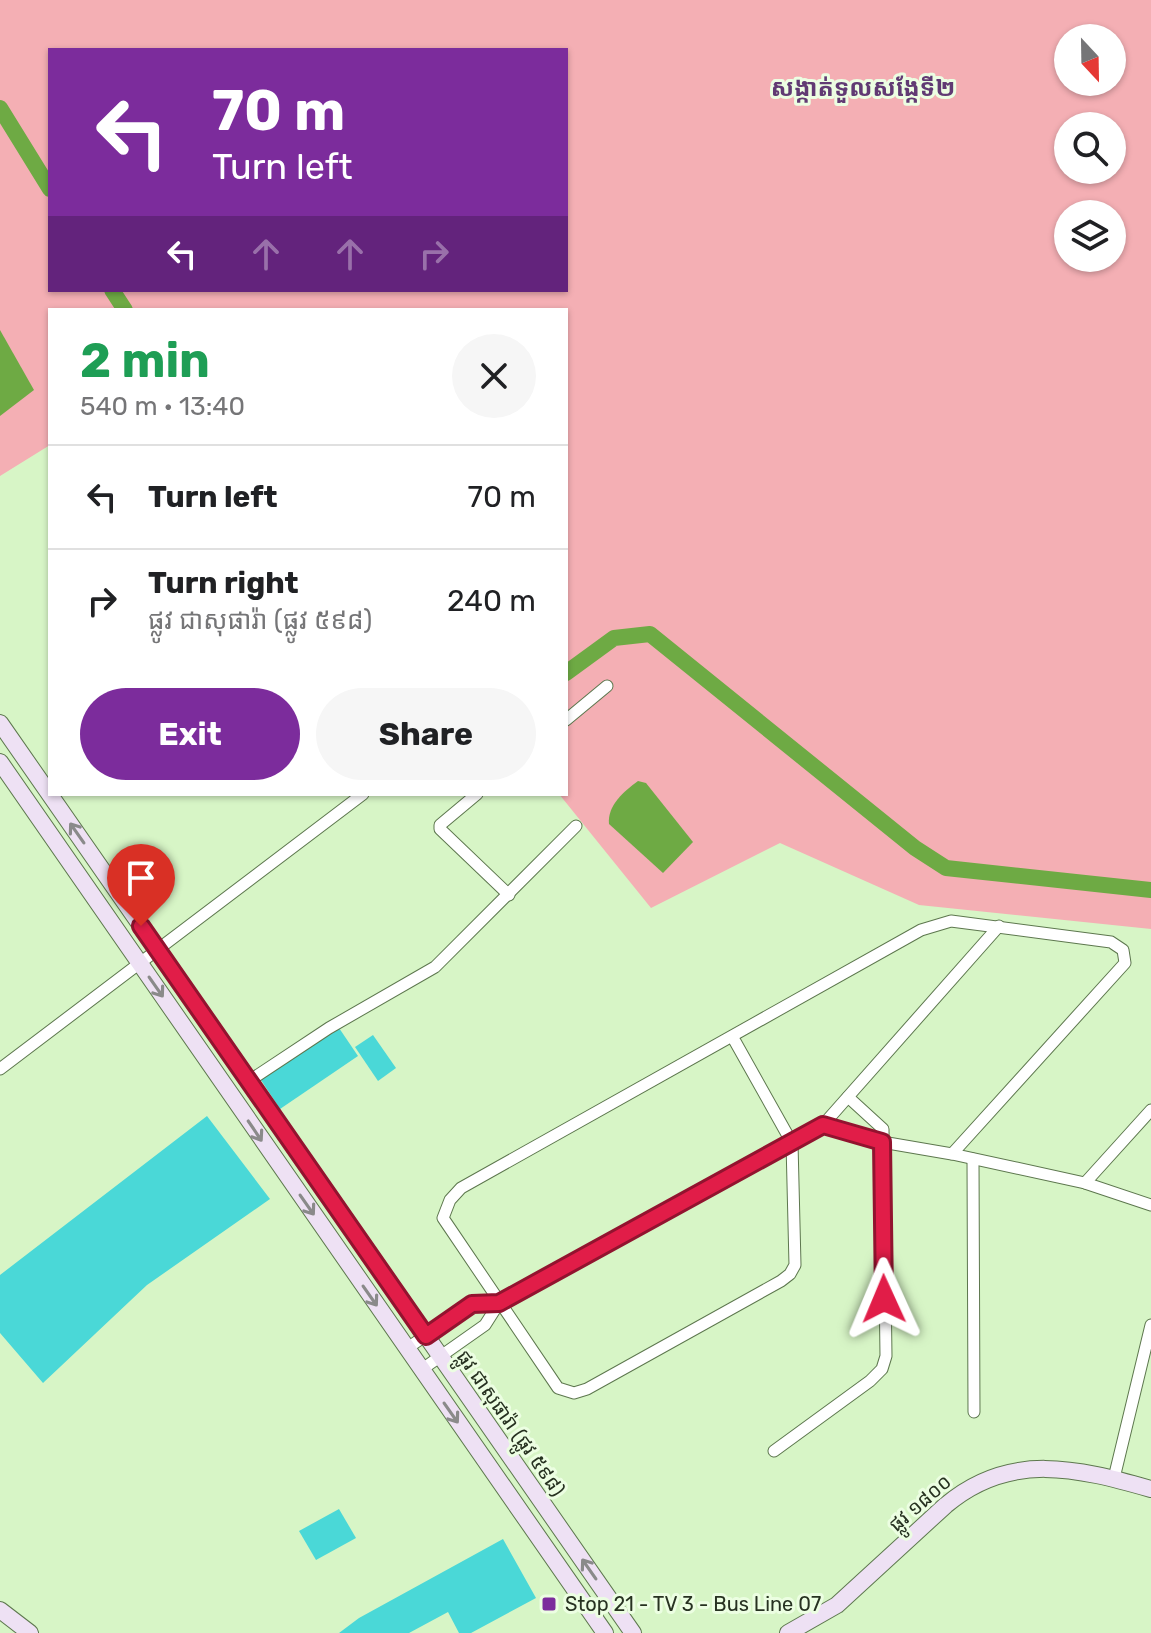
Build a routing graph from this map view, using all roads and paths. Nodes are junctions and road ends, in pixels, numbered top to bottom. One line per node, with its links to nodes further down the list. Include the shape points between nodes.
1 (607, 686): 2 (street)
2 (568, 718)
3 (0, 723): 5 (main road, ផ្លូវ ជាសុផារ៉ា (ផ្លូវ ៥៩៨), one-way to 3)
4 (0, 762): 13 (main road)
5 (48, 792)
6 (51, 796): 12 (main road, ផ្លូវ ជាសុផារ៉ា (ផ្លូវ ៥៩៨), one-way to 6)
7 (360, 796): 12 (street)
8 (475, 796): 10 (street, via 440,829)
9 (576, 826): 10 (street)
10 (509, 895): 16 (street, via 435,967)
11 (999, 926): 14 (street, via 951,921 921,930); 17 (street); 22 (street, via 1111,942 1123,950 1125,963)
12 (158, 950): 13 (street); 16 (main road, ផ្លូវ ជាសុផារ៉ា (ផ្លូវ ៥៩៨))
13 (140, 964): 15 (street); 25 (main road, one-way to 25)
14 (732, 1036): 21 (street); 28 (street, via 461,1188 450,1200 443,1218)
15 (0, 1069)
16 (249, 1081): 23 (main road, ផ្លូវ ជាសុផារ៉ា (ផ្លូវ ៥៩៨))
17 (848, 1097): 19 (street); 20 (street, via 883,1129)
18 (1151, 1110): 26 (street)
19 (823, 1125): 20 (street); 21 (street)
20 (882, 1142): 22 (street); 35 (street, via 882,1369)
21 (792, 1143): 28 (street); 28 (street, via 795,1265 790,1274 587,1389 574,1393 558,1388)
22 (952, 1154): 24 (street)
23 (300, 1155): 25 (main road); 30 (main road, ផ្លូវ ជាសុផារ៉ា (ផ្លូវ ៥៩៨))
24 (973, 1159): 26 (street); 34 (street)
25 (281, 1168): 31 (main road, one-way to 31)
26 (1085, 1183): 27 (street)
27 (1151, 1205)
28 (499, 1303): 30 (street, via 472,1304); 32 (street, via 485,1325)
29 (1151, 1325): 36 (street)
30 (426, 1336): 31 (street); 32 (main road, ផ្លូវ ជាសុផារ៉ា (ផ្លូវ ៥៩៨))
31 (406, 1349): 33 (main road)
32 (440, 1357): 33 (street); 42 (main road, ផ្លូវ ជាសុផារ៉ា (ផ្លូវ ៥៩៨), one-way to 32)
33 (421, 1370): 41 (main road, one-way to 41)
34 (974, 1412)
35 (774, 1451)
36 (1114, 1478): 37 (main road, ផ្លូវ ១៨០០); 39 (main road, ផ្លូវ ១៨០០, via 1042,1468 985,1478 946,1505 837,1605)
37 (1151, 1489)
38 (0, 1610): 40 (main road)
39 (798, 1631)
40 (30, 1633)
41 (605, 1633)
42 (633, 1633)

